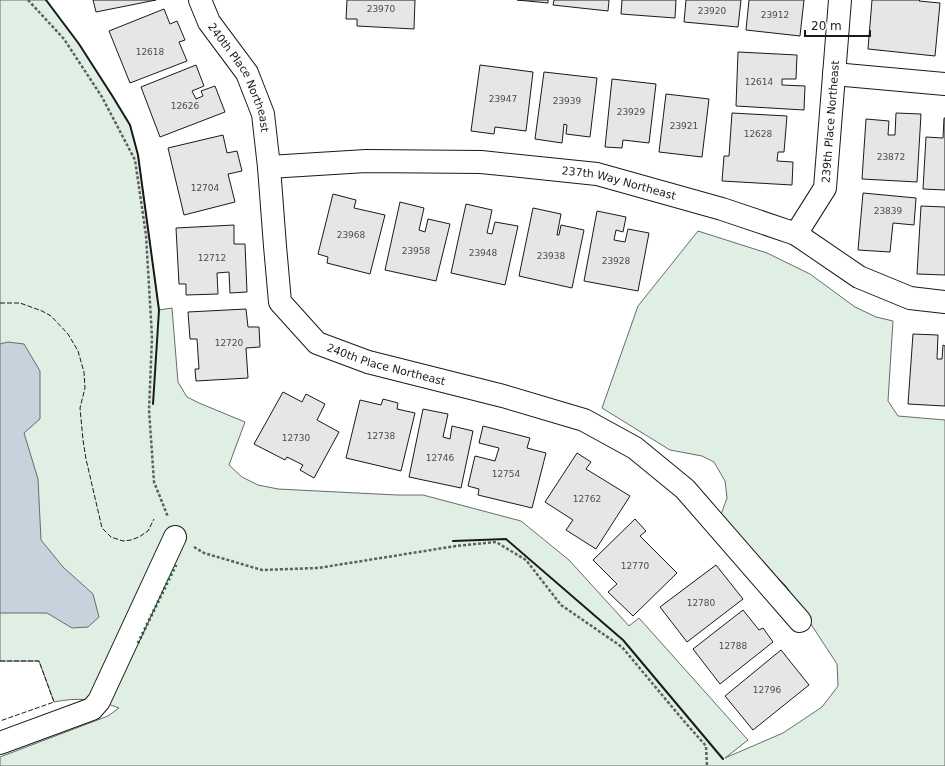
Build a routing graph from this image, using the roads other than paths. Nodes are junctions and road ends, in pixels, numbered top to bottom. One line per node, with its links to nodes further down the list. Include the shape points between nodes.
1 (200, 0): 5 (street, 240th Place Northeast, via 209,22 247,73 263,114)
2 (840, 0): 3 (street, 239th Place Northeast)
3 (834, 74): 4 (street); 6 (street, 239th Place Northeast, via 825,188)
4 (945, 84)
5 (269, 166): 6 (street, 237th Way Northeast, via 366,161 481,162 597,174 722,209); 9 (street, 240th Place Northeast, via 280,302 317,343 368,362 503,396 584,420 635,448 685,489)
6 (796, 234): 7 (street, 237th Way Northeast, via 859,277 910,298)
7 (945, 302)
8 (175, 537): 10 (street, via 99,701 92,710)
9 (800, 621)
10 (0, 743)

